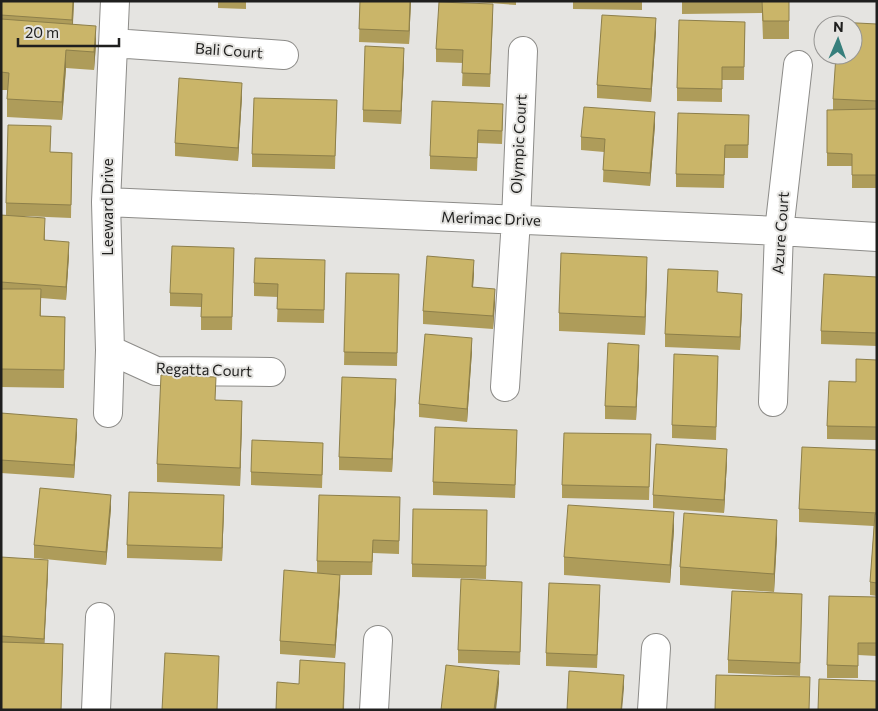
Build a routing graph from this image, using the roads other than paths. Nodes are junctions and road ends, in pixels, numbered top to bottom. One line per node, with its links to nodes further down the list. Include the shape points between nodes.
1 (115, 1): 2 (street, Leeward Drive)
2 (113, 43): 4 (street, Bali Court); 6 (street, Leeward Drive)
3 (523, 51): 7 (street, Olympic Court)
4 (284, 55)
5 (798, 65): 8 (street, Azure Court)
6 (106, 202): 7 (street, Merimac Drive); 10 (street, Leeward Drive)
7 (516, 220): 8 (street, Merimac Drive); 12 (street, Olympic Court)
8 (779, 231): 9 (street, Merimac Drive); 13 (street, Azure Court)
9 (877, 237)
10 (110, 350): 11 (street, Regatta Court, via 156,371); 14 (street, Leeward Drive)
11 (272, 372)
12 (505, 387)
13 (773, 402)
14 (108, 414)
15 (100, 617): 18 (street)
16 (378, 640): 19 (street)
17 (656, 648): 20 (street)
18 (96, 710)
19 (374, 710)
20 (652, 710)

